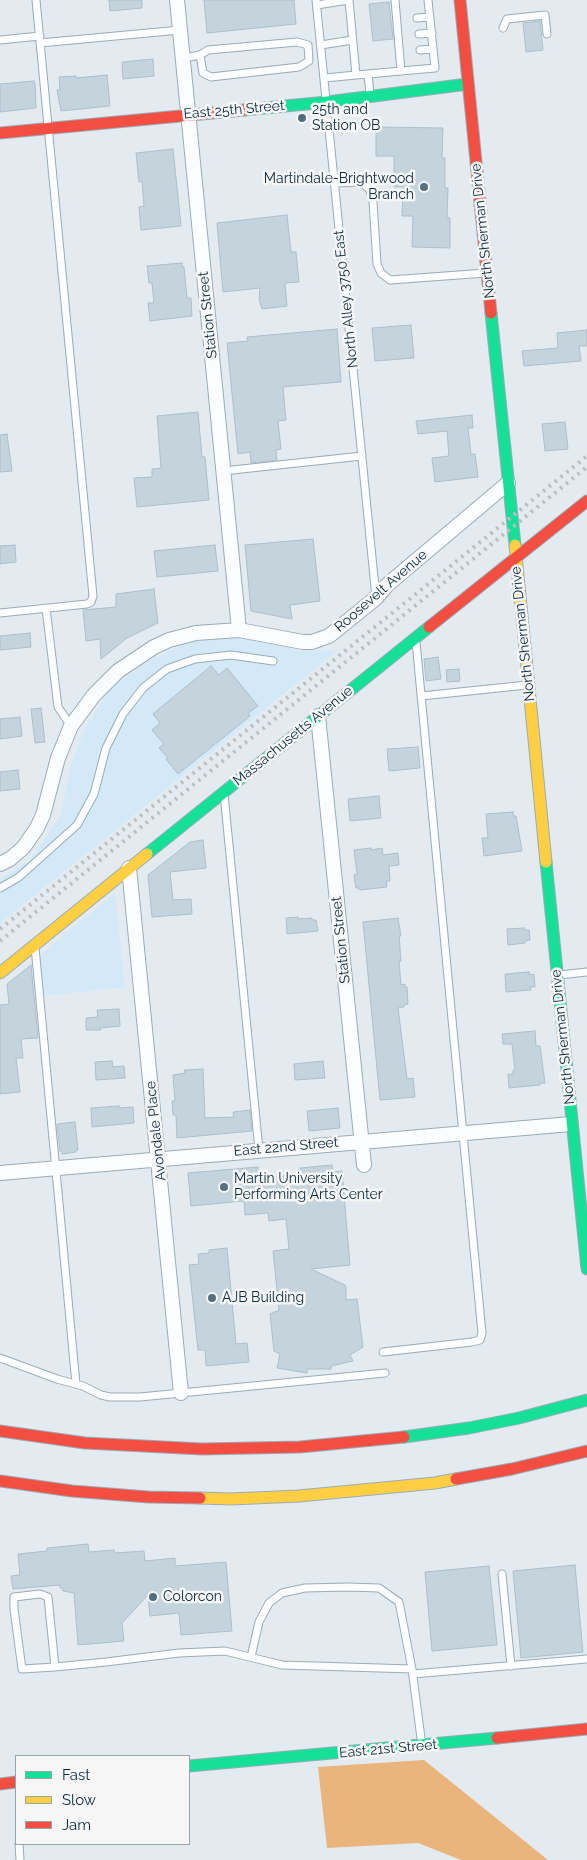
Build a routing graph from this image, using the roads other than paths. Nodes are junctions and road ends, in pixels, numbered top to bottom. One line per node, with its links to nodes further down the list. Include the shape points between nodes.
1 (36, 0): 16 (lane)
2 (177, 0): 11 (street, Station Street)
3 (348, 0): 7 (lane); 17 (lane)
4 (395, 0): 23 (lane, via 400,19)
5 (428, 0): 8 (lane)
6 (460, 0): 27 (main road, North Sherman Drive)
7 (316, 2): 18 (lane, North Alley 3750 East)
8 (430, 17): 9 (lane); 12 (lane)
9 (417, 18)
10 (503, 28): 14 (lane, via 507,19 545,15)
11 (180, 30): 16 (lane); 22 (street, Station Street)
12 (432, 33): 13 (lane); 19 (lane)
13 (419, 34)
14 (547, 34)
15 (0, 40): 16 (lane)
16 (40, 40): 31 (lane)
17 (352, 40): 18 (lane); 25 (lane)
18 (321, 45): 26 (lane, North Alley 3750 East)
19 (433, 49): 20 (lane); 23 (lane, via 435,68)
20 (420, 50)
21 (200, 55): 21 (lane, via 208,50 297,42 308,45 309,60 299,67 211,77 203,73); 22 (lane)
22 (183, 58): 30 (street, Station Street)
23 (401, 71): 24 (lane)
24 (368, 74): 25 (lane); 28 (lane)
25 (356, 75): 26 (lane)
26 (325, 78): 29 (lane, North Alley 3750 East)
27 (468, 84): 28 (main road, East 25th Street); 34 (main road, North Sherman Drive)
28 (371, 96): 29 (main road, East 25th Street)
29 (327, 102): 30 (main road, East 25th Street); 33 (lane, North Alley 3750 East)
30 (189, 114): 31 (main road, East 25th Street); 36 (street, Station Street)
31 (49, 128): 32 (main road, East 25th Street); 41 (lane, via 93,596 87,604)
32 (0, 133)
33 (335, 183): 34 (lane, via 361,182 370,190 377,264 381,273 390,280); 35 (lane, North Alley 3750 East)
34 (487, 273): 37 (main road, North Sherman Drive)
35 (362, 456): 36 (lane); 40 (lane, North Alley 3750 East)
36 (224, 471): 43 (street, Station Street)
37 (508, 483): 39 (main road, North Sherman Drive); 40 (street, Roosevelt Avenue, via 387,585)
38 (587, 501): 39 (main road, Massachusetts Avenue)
39 (516, 558): 44 (main road, Massachusetts Avenue); 46 (main road, North Sherman Drive)
40 (376, 598): 43 (street, Roosevelt Avenue, via 329,636 312,642)
41 (46, 608): 42 (lane); 49 (lane, via 58,707)
42 (0, 613)
43 (239, 630): 49 (street, Roosevelt Avenue, via 196,633 154,647 118,671 83,708)
44 (415, 638): 47 (lane); 48 (main road, Massachusetts Avenue)
45 (273, 662): 53 (lane, via 231,655 195,659 167,669 143,688 123,714 106,748 94,794 77,825 19,877)
46 (528, 685): 47 (lane); 57 (main road, North Sherman Drive)
47 (421, 696): 59 (lane)
48 (318, 716): 50 (main road, Massachusetts Avenue); 60 (street, Station Street)
49 (71, 726): 51 (street, Roosevelt Avenue, via 58,758 41,822 23,848)
50 (224, 791): 52 (main road, Massachusetts Avenue); 61 (lane)
51 (0, 864)
52 (129, 868): 54 (main road, Massachusetts Avenue); 62 (street, Avondale Place)
53 (0, 888)
54 (35, 944): 56 (main road, Massachusetts Avenue); 64 (lane)
55 (587, 972): 57 (lane)
56 (0, 973)
57 (556, 975): 58 (main road, North Sherman Drive)
58 (571, 1124): 59 (street, East 22nd Street); 66 (main road, North Sherman Drive)
59 (464, 1132): 60 (street, East 22nd Street); 68 (lane, via 482,1333 480,1340)
60 (362, 1141): 61 (street, East 22nd Street); 63 (street, Station Street)
61 (259, 1150): 62 (street, East 22nd Street)
62 (159, 1159): 64 (street, East 22nd Street); 72 (street, Avondale Place)
63 (364, 1165)
64 (56, 1168): 65 (street, East 22nd Street); 71 (lane)
65 (0, 1173)
66 (585, 1234): 67 (main road, North Sherman Drive)
67 (587, 1269)
68 (383, 1352)
69 (0, 1358): 71 (lane)
70 (385, 1373): 72 (lane)
71 (76, 1384): 72 (lane, via 110,1397)
72 (181, 1393)
73 (587, 1400): 74 (main road, via 486,1425 334,1445 202,1449 108,1445)
74 (0, 1431)
75 (587, 1451): 76 (main road, via 435,1483 269,1498 148,1496 72,1491)
76 (0, 1481)
77 (502, 1574): 80 (lane)
78 (251, 1658): 81 (lane, via 216,1651); 82 (lane, via 282,1665); 82 (lane, via 259,1622 269,1603 282,1592 305,1588 379,1588 399,1602)
79 (587, 1659): 80 (lane)
80 (510, 1666): 82 (lane)
81 (55, 1667): 81 (lane, via 48,1597 40,1594 14,1597 22,1669)
82 (413, 1671): 84 (lane)
83 (587, 1729): 84 (main road, East 21st Street)
84 (422, 1746): 85 (main road, East 21st Street)
85 (190, 1766)
86 (15, 1782): 87 (main road)
87 (0, 1784)
88 (19, 1845): 89 (lane)
89 (20, 1860)

